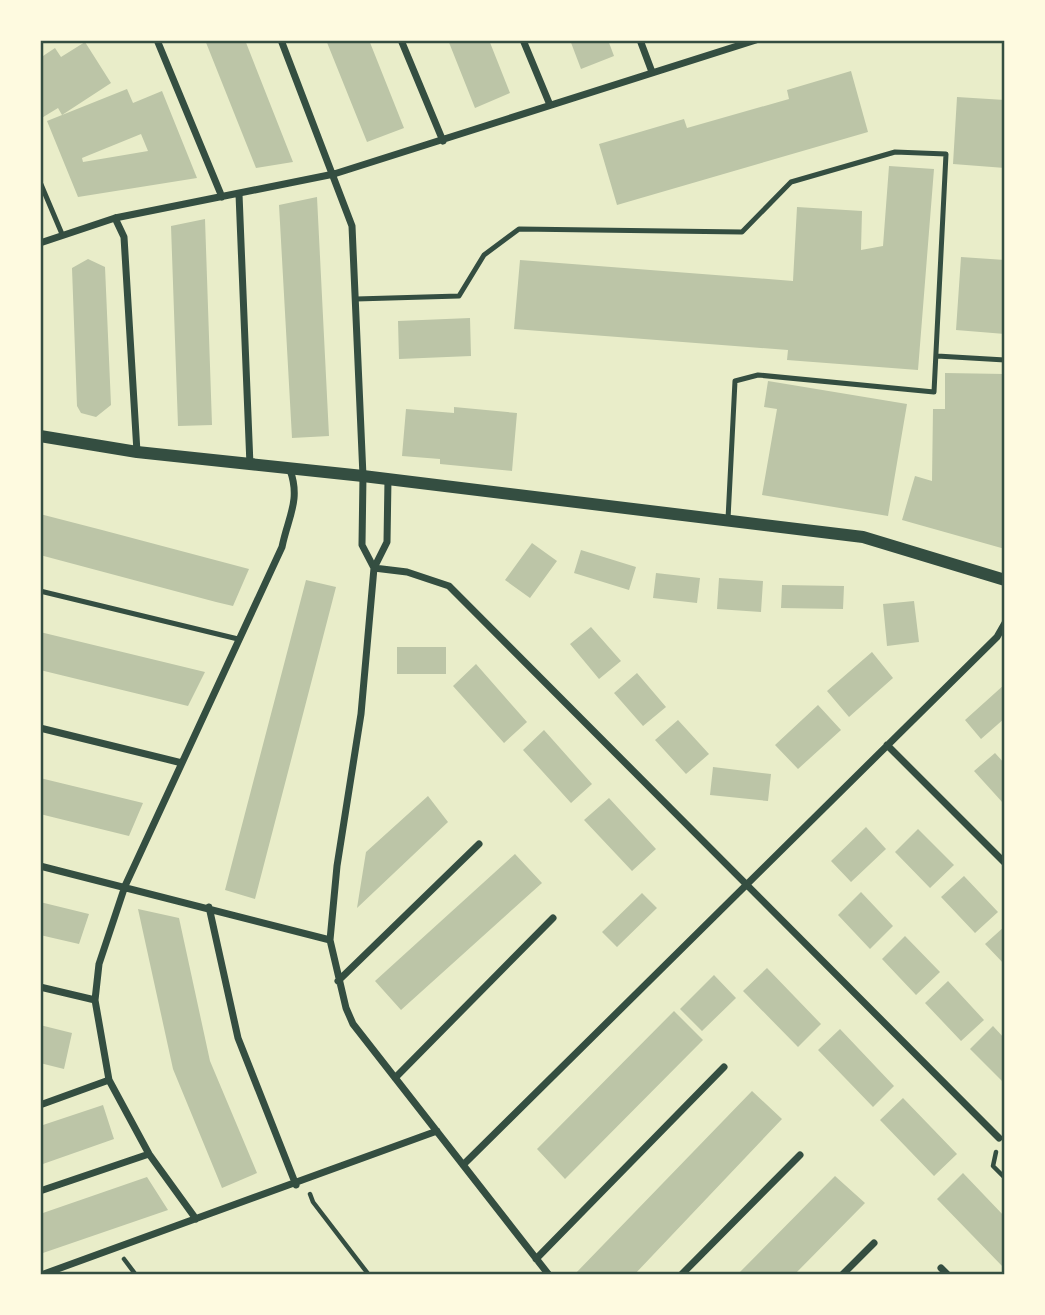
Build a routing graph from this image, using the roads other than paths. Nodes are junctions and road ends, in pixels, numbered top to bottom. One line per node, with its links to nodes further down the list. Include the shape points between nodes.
1 (157, 40): 13 (street)
2 (281, 40): 10 (street)
3 (401, 40): 9 (street)
4 (523, 40): 8 (street)
5 (640, 40): 7 (street)
6 (756, 40): 7 (street)
7 (652, 72): 8 (street)
8 (550, 105): 9 (street)
9 (443, 141): 10 (street)
10 (334, 174): 12 (street); 17 (street, via 352,226)
11 (40, 182): 15 (lane)
12 (239, 194): 13 (street); 22 (street)
13 (222, 197): 14 (street)
14 (115, 218): 15 (street); 21 (street, via 124,237)
15 (62, 234): 16 (street)
16 (40, 243)
17 (356, 299): 18 (lane, via 459,296 484,255 519,229 742,232 791,182 895,152 946,154); 24 (street)
18 (937, 356): 19 (lane); 26 (lane, via 934,392 758,375 735,381)
19 (1005, 360)
20 (40, 436): 21 (street)
21 (137, 452): 22 (street)
22 (250, 465): 23 (street)
23 (290, 470): 24 (street); 31 (street, via 296,501 282,547)
24 (363, 475): 25 (street); 27 (street, via 362,545)
25 (388, 479): 26 (street); 27 (street, via 387,542)
26 (728, 519): 28 (street, via 863,537)
27 (374, 569): 38 (street, via 407,572 449,586); 42 (street, via 361,714)
28 (1005, 580)
29 (40, 591): 31 (lane)
30 (1005, 623): 33 (street, via 997,637)
31 (238, 639): 34 (street)
32 (40, 728): 34 (street)
33 (887, 745): 36 (street); 38 (street)
34 (182, 763): 39 (street)
35 (479, 844): 43 (street)
36 (1005, 863)
37 (40, 866): 39 (street)
38 (746, 884): 51 (street); 54 (street)
39 (125, 886): 40 (street); 45 (street, via 99,964)
40 (209, 907): 42 (street); 55 (street, via 238,1038)
41 (552, 918): 47 (street)
42 (330, 940): 43 (street)
43 (338, 981): 47 (street, via 353,1024)
44 (40, 987): 45 (street)
45 (95, 1000): 48 (street)
46 (724, 1067): 59 (street)
47 (395, 1078): 50 (street)
48 (109, 1080): 49 (street); 52 (street)
49 (40, 1105)
50 (437, 1131): 54 (street); 55 (street)
51 (999, 1138)
52 (149, 1154): 56 (street); 57 (street)
53 (800, 1154): 63 (street)
54 (463, 1165): 59 (street)
55 (296, 1185): 57 (street)
56 (40, 1191)
57 (196, 1219): 61 (street)
58 (874, 1243): 64 (street)
59 (536, 1259): 62 (street)
60 (941, 1268): 65 (street)
61 (41, 1275)
62 (549, 1275)
63 (681, 1275)
64 (842, 1275)
65 (948, 1275)

